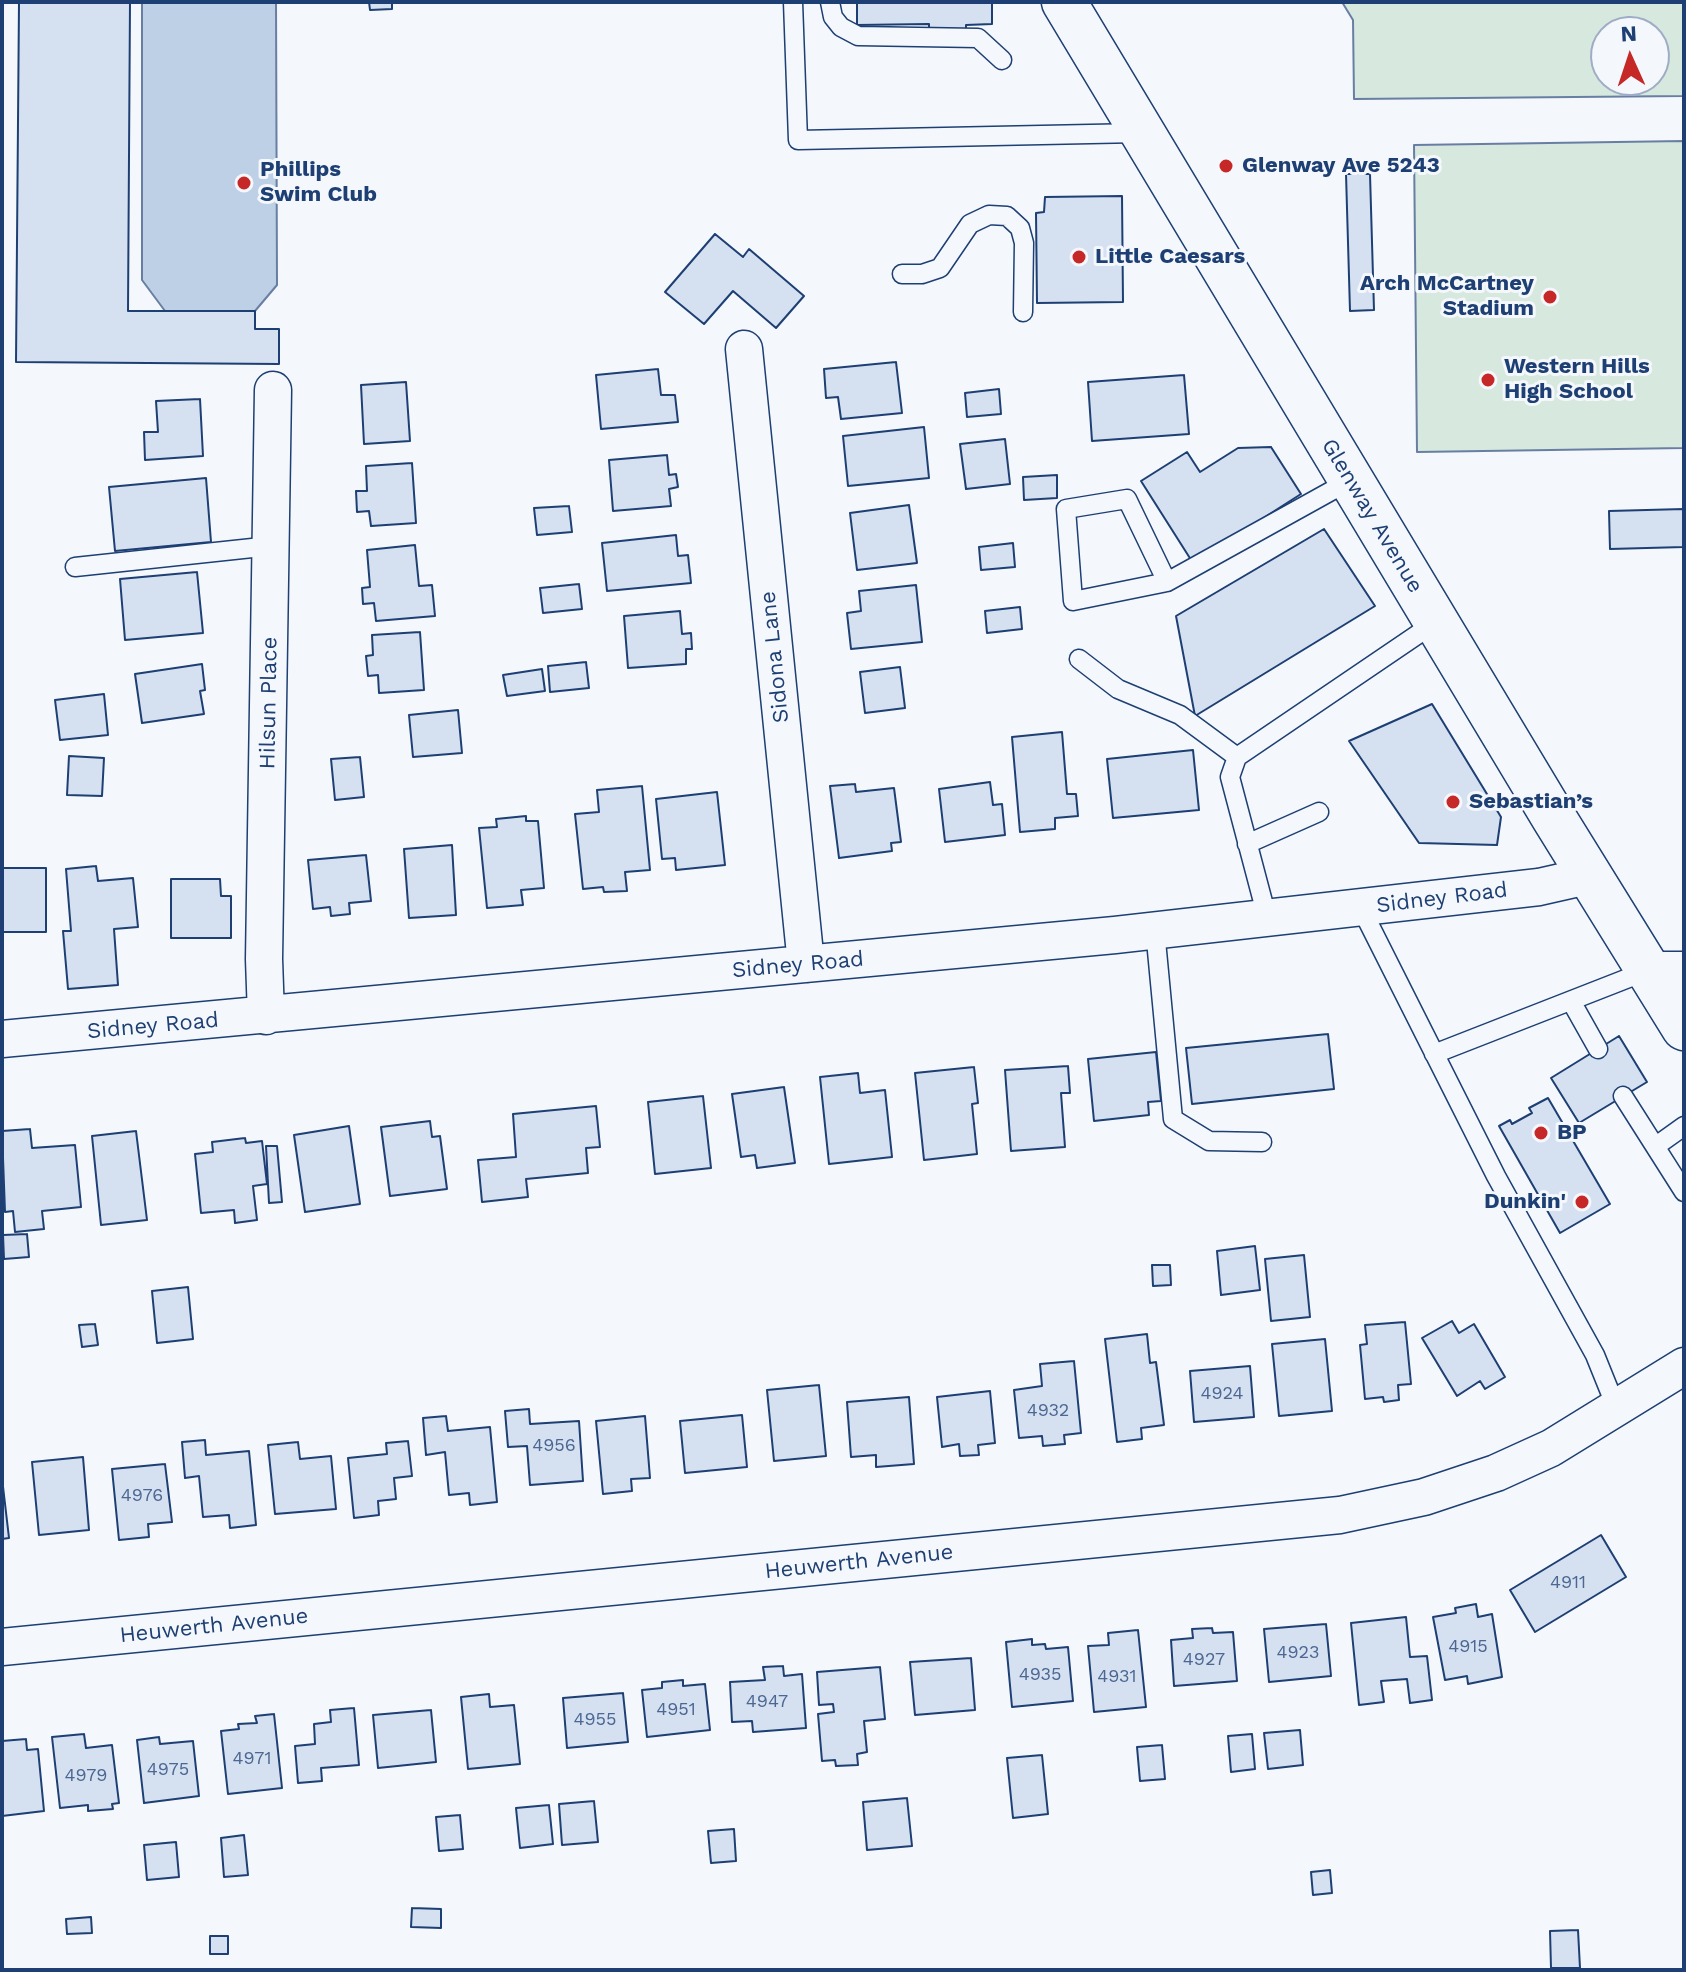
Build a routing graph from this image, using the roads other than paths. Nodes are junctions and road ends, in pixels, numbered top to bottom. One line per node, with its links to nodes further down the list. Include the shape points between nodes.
1 (793, 2): 5 (lane, via 798,140)
2 (830, 2): 4 (lane, via 841,27 858,36 978,38)
3 (1064, 2): 5 (main road, Glenway Avenue)
4 (1002, 60)
5 (1142, 133): 10 (main road, Glenway Avenue)
6 (902, 274): 7 (lane, via 940,268 970,224 989,215 1007,216 1020,228 1024,243)
7 (1023, 312)
8 (744, 349): 23 (street, Sidona Lane)
9 (273, 390): 11 (street, Hilsun Place)
10 (1351, 480): 13 (lane); 14 (main road, Glenway Avenue)
11 (271, 546): 12 (lane); 26 (street, Hilsun Place)
12 (75, 567)
13 (1167, 582): 13 (lane, via 1127,499 1066,509 1073,601)
14 (1436, 622): 16 (lane); 19 (main road, Glenway Avenue)
15 (1079, 659): 16 (lane, via 1118,689 1180,715)
16 (1237, 757): 18 (lane, via 1230,777)
17 (1319, 812): 18 (lane)
18 (1247, 844): 21 (lane)
19 (1592, 875): 20 (street, Sidney Road, via 1539,887); 24 (main road, Glenway Avenue)
20 (1361, 908): 21 (street, Sidney Road); 30 (lane)
21 (1267, 917): 22 (street, Sidney Road)
22 (1155, 930): 23 (street, Sidney Road); 33 (lane, via 1173,1119 1209,1141)
23 (806, 964): 26 (street, Sidney Road)
24 (1667, 970): 25 (lane); 27 (main road, Glenway Avenue)
25 (1571, 1001): 29 (lane); 30 (lane)
26 (266, 1016): 28 (street, Sidney Road)
27 (1684, 1028)
28 (2, 1039)
29 (1598, 1049)
30 (1434, 1054): 37 (lane, via 1595,1355)
31 (1623, 1096): 34 (lane)
32 (1684, 1126): 34 (lane)
33 (1262, 1142)
34 (1656, 1146): 35 (lane)
35 (1684, 1192)
36 (1684, 1366): 37 (street, Heuwerth Avenue)
37 (1616, 1407): 38 (street, Heuwerth Avenue, via 1551,1448 1496,1473 1424,1497 1340,1515)
38 (2, 1647)

